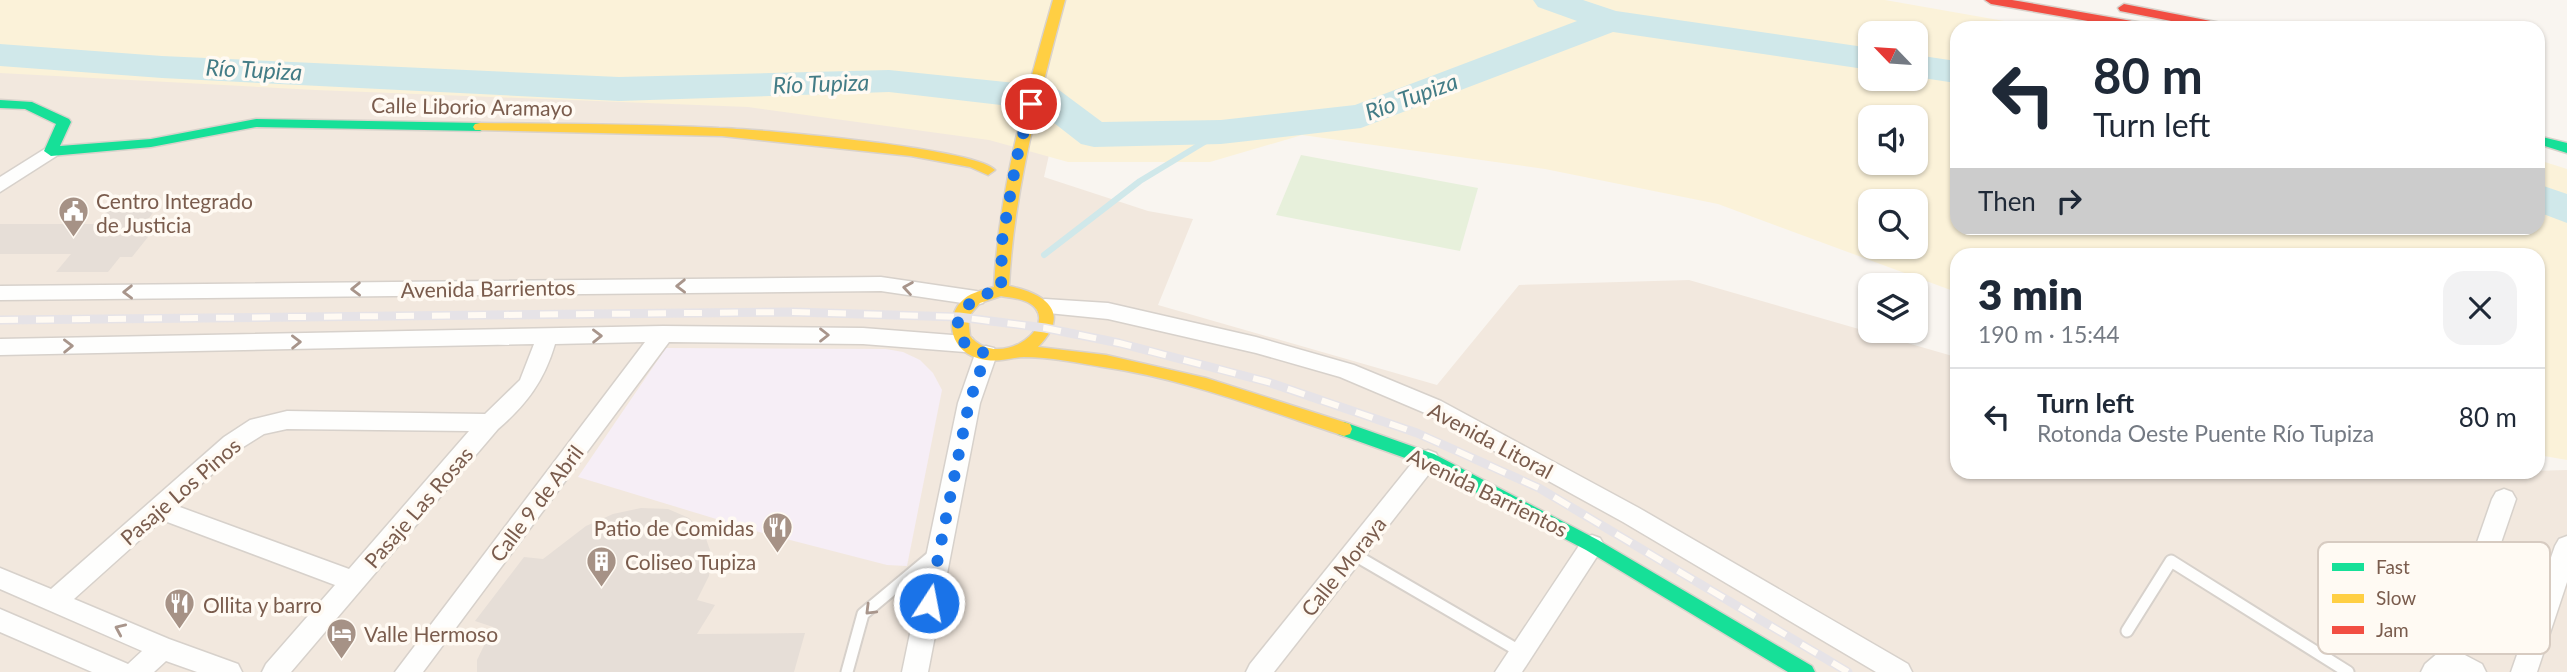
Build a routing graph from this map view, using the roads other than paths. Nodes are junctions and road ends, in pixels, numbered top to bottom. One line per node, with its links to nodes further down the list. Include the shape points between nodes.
1 (1059, 0): 14 (main road, via 1017,157 1002,241)
2 (1991, 0): 3 (main road)
3 (2080, 6): 4 (main road); 5 (main road)
4 (2127, 21)
5 (2180, 21)
6 (0, 104): 11 (main road, via 27,106 64,122)
7 (2545, 125): 8 (main road)
8 (2567, 132)
9 (2545, 142): 10 (main road)
10 (2567, 148)
11 (51, 151): 12 (main road, Calle Liborio Aramayo, via 151,143 256,123 722,132 911,151); 13 (street)
12 (988, 170)
13 (0, 186)
14 (1001, 290): 16 (main road); 17 (main road, via 1029,293)
15 (0, 293): 16 (street, Avenida Barrientos, one-way to 15, via 881,284)
16 (976, 299): 20 (main road, via 959,317 957,326)
17 (1045, 307): 22 (main road, via 1048,317 1040,337); 54 (street, Avenida Litoral, via 1108,311 1256,345 1346,371 1433,407 1631,515)
18 (663, 334): 19 (street, one-way to 18); 20 (street, one-way to 20, via 863,336); 49 (street, Calle 9 de Abril)
19 (547, 337): 21 (street, one-way to 19); 24 (street, Pasaje Las Rosas, via 537,374)
20 (965, 344): 23 (main road)
21 (0, 347)
22 (1020, 351): 23 (main road); 25 (main road, Avenida Barrientos, via 1106,361 1206,384)
23 (986, 354): 31 (street, via 969,403)
24 (490, 423): 27 (street, Pasaje Los Pinos, via 287,420 258,426 232,443); 34 (street, Pasaje Las Rosas)
25 (1428, 459): 29 (main road, Avenida Barrientos); 32 (street, Calle Moraya)
26 (2504, 499): 28 (street)
27 (160, 509): 34 (street); 36 (street, Pasaje Los Pinos)
28 (2488, 542)
29 (1592, 545): 43 (street); 53 (main road, Avenida Barrientos)
30 (2567, 546): 35 (street)
31 (940, 550): 50 (lane, one-way to 50, via 863,614); 51 (street)
32 (1353, 554): 43 (lane); 52 (street, Calle Moraya)
33 (0, 578): 36 (street)
34 (354, 581): 48 (street, Pasaje Las Rosas)
35 (2550, 596)
36 (55, 600): 39 (street, one-way to 36)
37 (0, 620): 45 (street)
38 (2127, 631): 40 (lane, via 2171,561)
39 (162, 648): 46 (street); 47 (street)
40 (2318, 653)
41 (2319, 654): 55 (lane)
42 (2530, 654): 57 (street)
43 (1515, 662)
44 (2442, 665): 56 (street)
45 (120, 672)
46 (137, 672)
47 (229, 672)
48 (275, 672)
49 (408, 672)
50 (847, 672)
51 (915, 672)
52 (1259, 672)
53 (1805, 672)
54 (1899, 672)
55 (2348, 672)
56 (2473, 672)
57 (2524, 672)

